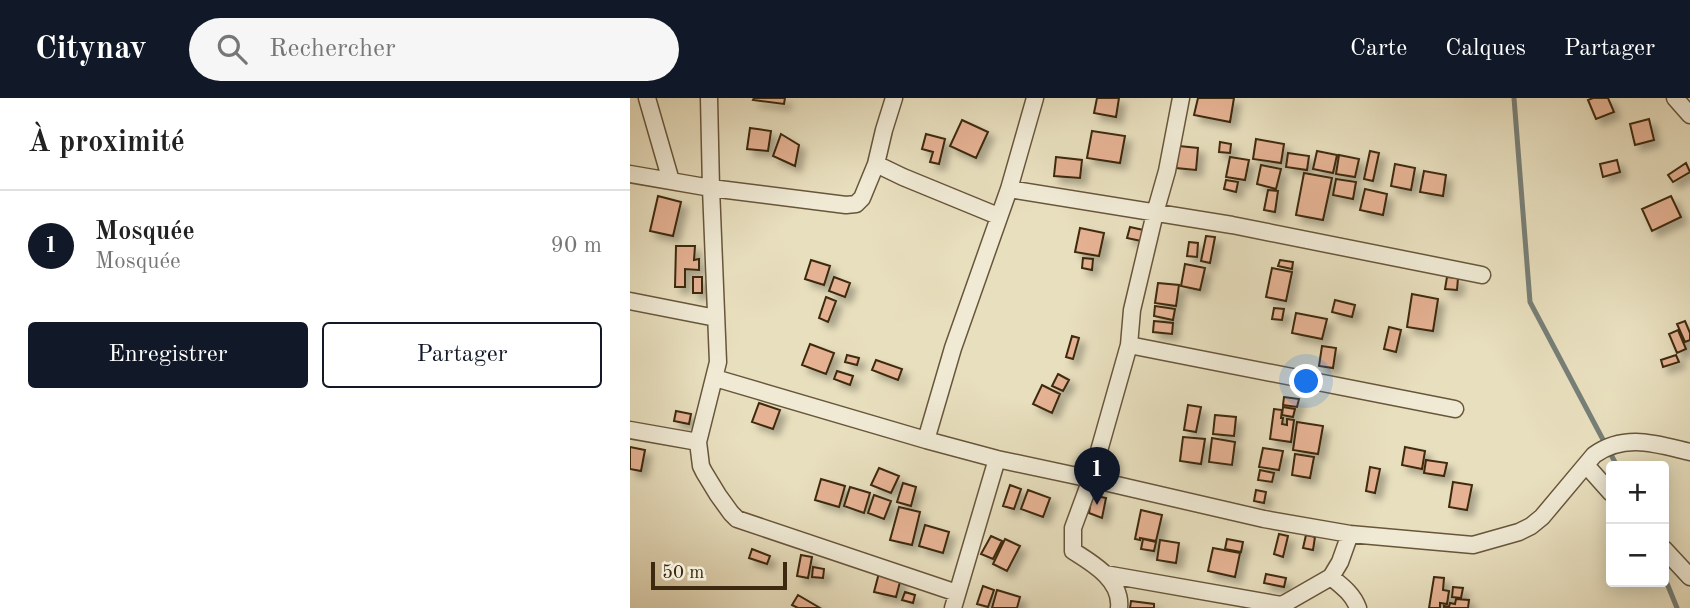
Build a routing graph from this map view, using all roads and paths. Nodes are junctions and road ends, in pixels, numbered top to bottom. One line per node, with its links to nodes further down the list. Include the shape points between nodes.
1 (647, 98): 10 (street)
2 (709, 98): 11 (street)
3 (894, 98): 8 (street)
4 (1035, 98): 12 (street)
5 (1181, 98): 13 (street)
6 (1675, 98): 7 (street)
7 (1690, 114)
8 (876, 164): 11 (street, via 856,204); 14 (street)
9 (630, 174): 10 (street)
10 (671, 181): 11 (street)
11 (711, 188): 17 (street)
12 (1009, 189): 13 (street); 14 (street)
13 (1155, 212): 15 (street); 18 (street, via 1132,310)
14 (998, 216): 22 (street)
15 (1482, 275)
16 (630, 301): 17 (street)
17 (716, 318): 19 (street, via 719,362)
18 (1129, 345): 20 (street); 27 (street)
19 (715, 378): 22 (street); 23 (street)
20 (1455, 409)
21 (630, 429): 23 (street)
22 (926, 440): 25 (street)
23 (698, 442): 34 (street, via 704,472 737,519)
24 (1690, 452): 26 (street, via 1639,441 1616,443)
25 (997, 459): 27 (street); 34 (street)
26 (1586, 465): 28 (street); 29 (street, via 1542,517 1519,532 1473,545)
27 (1091, 479): 29 (street); 31 (street, via 1073,528 1073,551)
28 (1606, 487)
29 (1350, 534): 32 (street)
30 (1669, 554): 33 (street)
31 (1105, 574): 35 (street); 36 (street, via 1117,590)
32 (1331, 577): 35 (street); 37 (street)
33 (1690, 577)
34 (955, 601)
35 (1279, 606)
36 (1119, 608)
37 (1358, 608)

